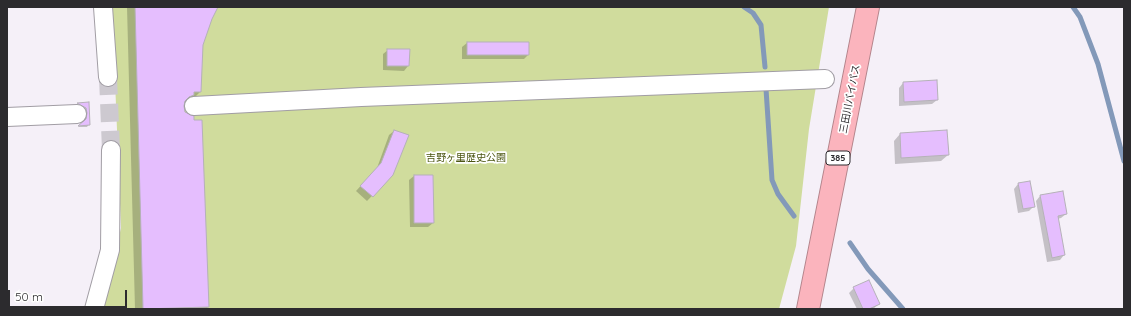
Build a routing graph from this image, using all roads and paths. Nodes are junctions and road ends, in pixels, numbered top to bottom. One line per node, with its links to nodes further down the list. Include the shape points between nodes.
1 (103, 7): 3 (street)
2 (868, 7): 10 (highway, 三田川バイパス / 385)
3 (108, 77)
4 (825, 79): 5 (street)
5 (194, 106)
6 (77, 114): 7 (street)
7 (7, 117)
8 (111, 150): 9 (street, via 110,250)
9 (94, 309)
10 (808, 309)

